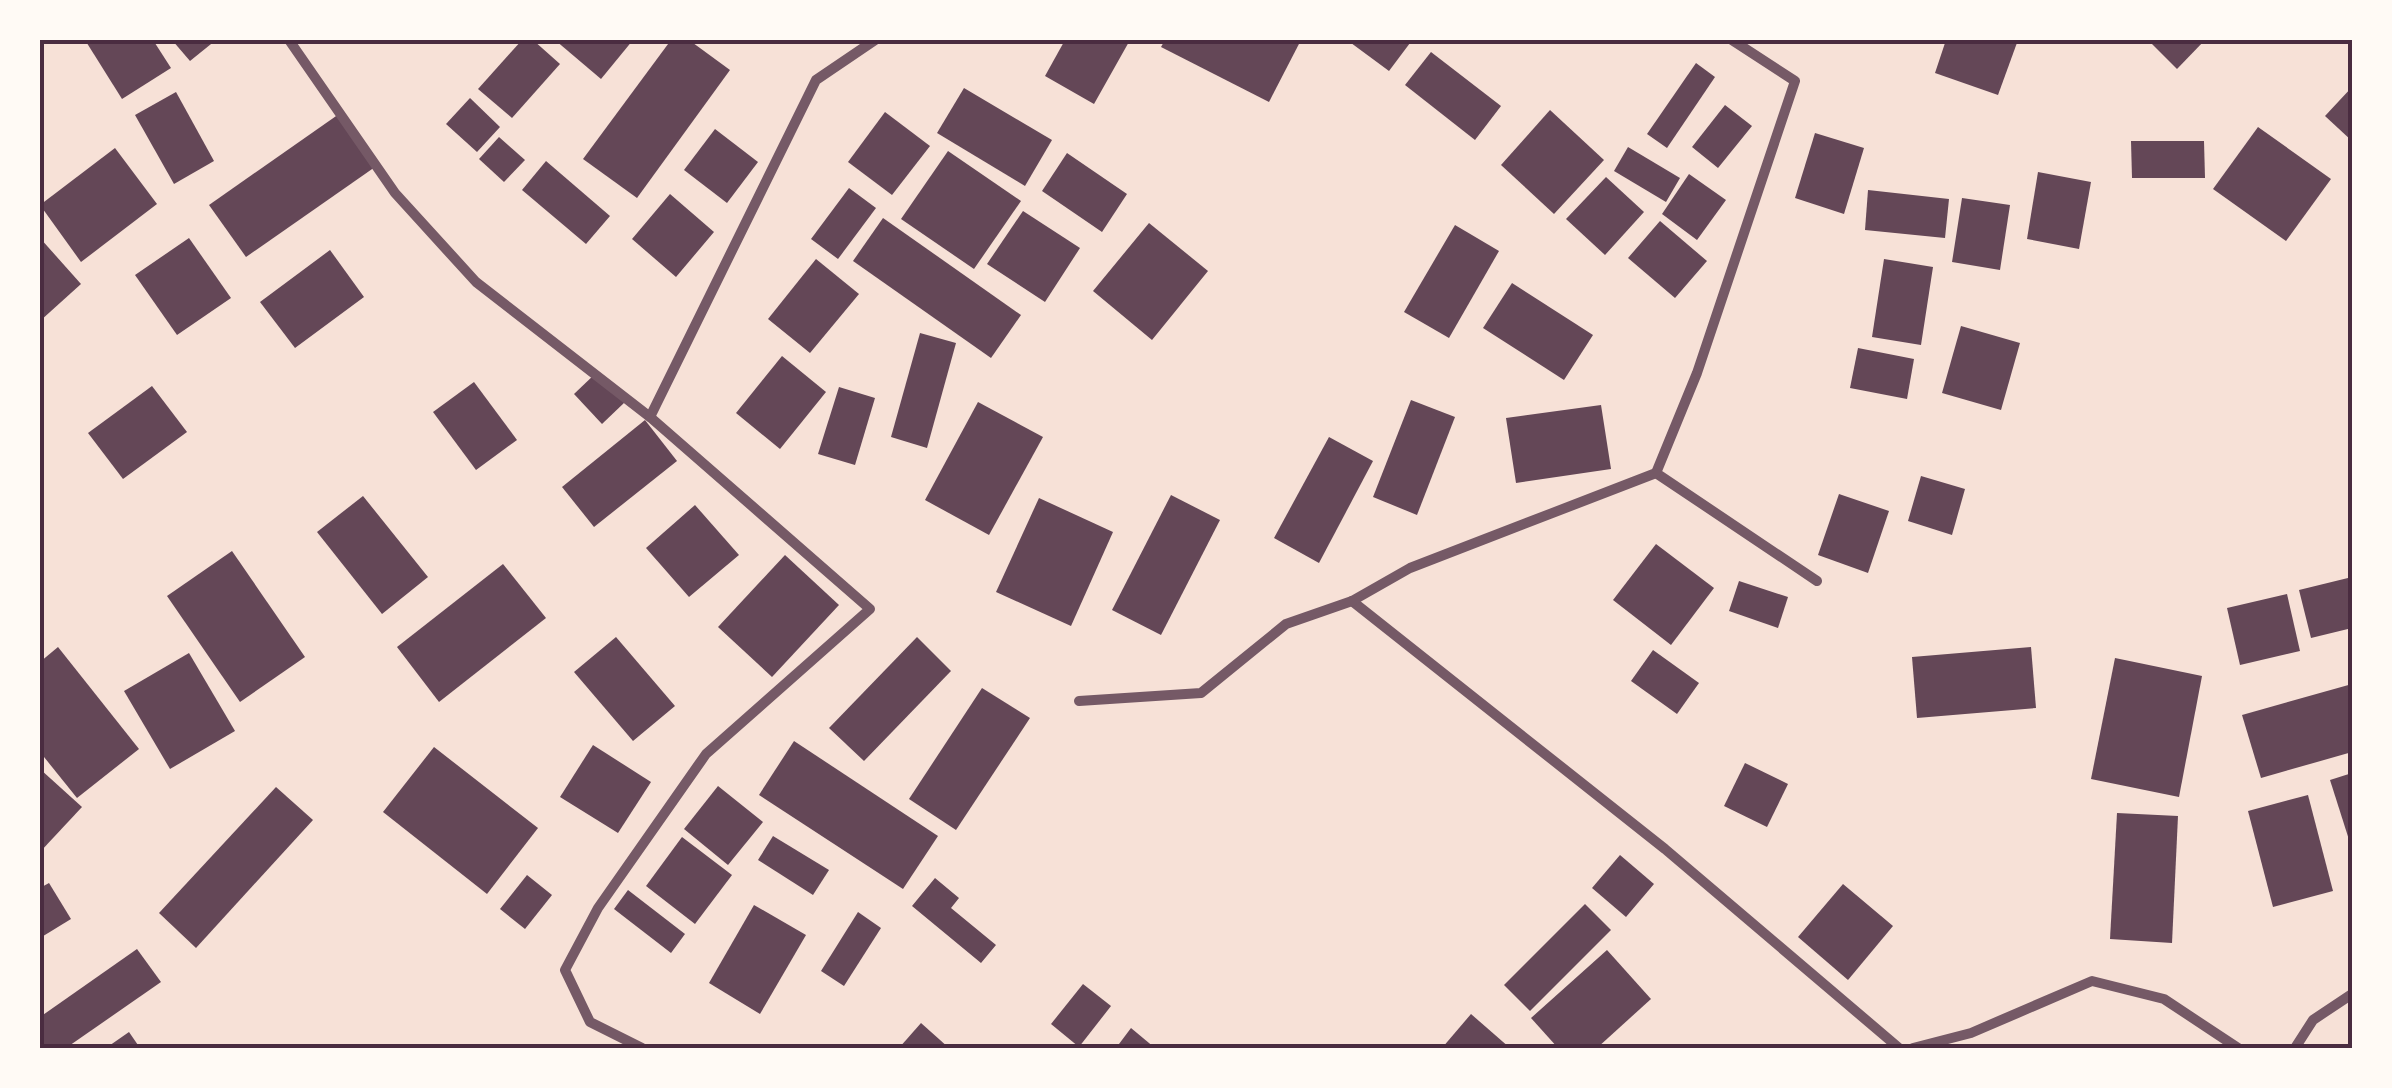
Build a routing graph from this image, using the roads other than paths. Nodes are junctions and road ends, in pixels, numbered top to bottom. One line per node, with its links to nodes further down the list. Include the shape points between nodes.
1 (289, 40): 4 (street, via 395,193 476,282)
2 (875, 40): 4 (street, via 816,80)
3 (1732, 40): 5 (street, via 1795,81)
4 (650, 417): 10 (street, via 870,610 706,754 598,908 565,970 590,1022)
5 (1656, 473): 6 (street); 7 (street, via 1410,568)
6 (1817, 581)
7 (1352, 601): 8 (street, via 1286,624 1201,693); 11 (street, via 1665,849)
8 (1079, 701)
9 (2352, 994): 14 (street, via 2313,1020)
10 (642, 1048)
11 (1899, 1048)
12 (1913, 1048): 13 (street, via 1971,1033 2092,982 2164,998)
13 (2238, 1048)
14 (2295, 1048)

